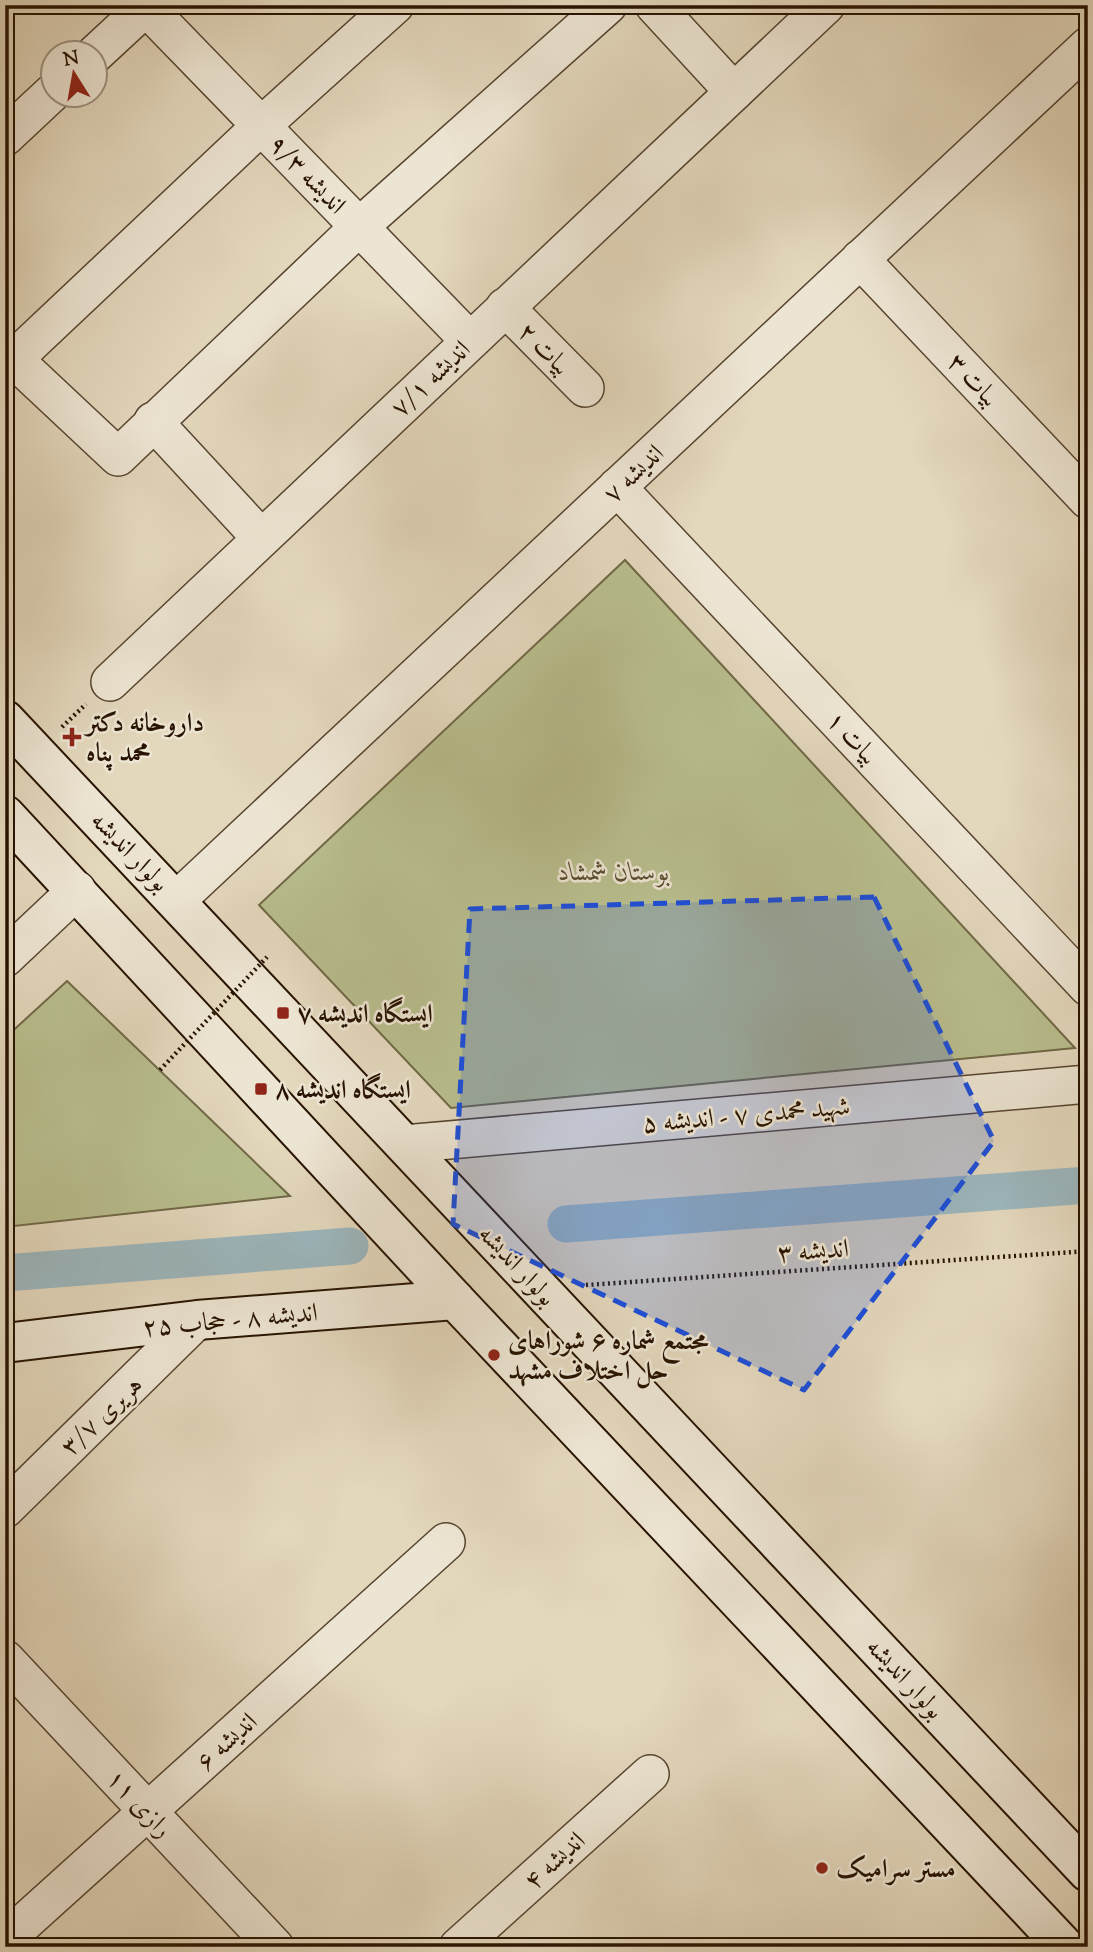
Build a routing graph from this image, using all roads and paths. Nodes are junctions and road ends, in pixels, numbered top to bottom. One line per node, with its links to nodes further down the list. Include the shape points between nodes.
1 (396, 5): 10 (street)
2 (608, 5): 12 (street)
3 (654, 5): 8 (street)
4 (825, 5): 8 (street, اندیشه ۷/۱)
5 (146, 6): 6 (street); 10 (street, اندیشه ۹/۳)
6 (108, 42)
7 (1087, 48): 13 (street, اندیشه ۷)
8 (734, 92): 14 (street, اندیشه ۷/۱)
9 (38, 106): 11 (street)
10 (261, 125): 12 (street, اندیشه ۹/۳); 16 (street)
11 (5, 137)
12 (359, 227): 15 (street, اندیشه ۹/۳); 18 (street)
13 (860, 259): 19 (street, اندیشه ۷); 20 (street, بیات ۳)
14 (505, 307): 15 (street, اندیشه ۷/۱); 17 (street, بیات ۲)
15 (470, 341): 21 (street, اندیشه ۷/۱)
16 (10, 355): 18 (street, via 118,457)
17 (585, 388)
18 (153, 421): 21 (street)
19 (617, 487): 27 (street, اندیشه ۷); 30 (street, بیات ۱)
20 (1088, 500)
21 (261, 538): 22 (street, اندیشه ۷/۱)
22 (110, 682): 24 (path)
23 (5, 720): 24 (main road, بولوار اندیشه)
24 (36, 752): 27 (main road, بولوار اندیشه)
25 (5, 815): 26 (main road)
26 (77, 890): 29 (street); 36 (main road)
27 (178, 900): 33 (main road, بولوار اندیشه)
28 (267, 957): 31 (path, bridge)
29 (5, 958)
30 (1088, 988)
31 (160, 1070)
32 (1088, 1084): 33 (street, شهید محمدی ۷ - اندیشه ۵)
33 (404, 1144): 35 (main road, بولوار اندیشه)
34 (1088, 1251): 35 (path, اندیشه ۳)
35 (540, 1288): 44 (main road, بولوار اندیشه)
36 (455, 1300): 37 (main road, اندیشه ۸ - حجاب ۲۵); 48 (main road)
37 (197, 1320): 38 (main road, اندیشه ۸ - حجاب ۲۵); 39 (street, هریری ۳/۷)
38 (5, 1343)
39 (5, 1509)
40 (446, 1542): 43 (street, اندیشه ۶)
41 (5, 1659): 43 (street, رازی ۱۱)
42 (650, 1774): 47 (street, اندیشه ۴)
43 (148, 1811): 45 (street, اندیشه ۶); 46 (street, رازی ۱۱)
44 (1088, 1872)
45 (5, 1940)
46 (275, 1947)
47 (458, 1947)
48 (1065, 1947)

